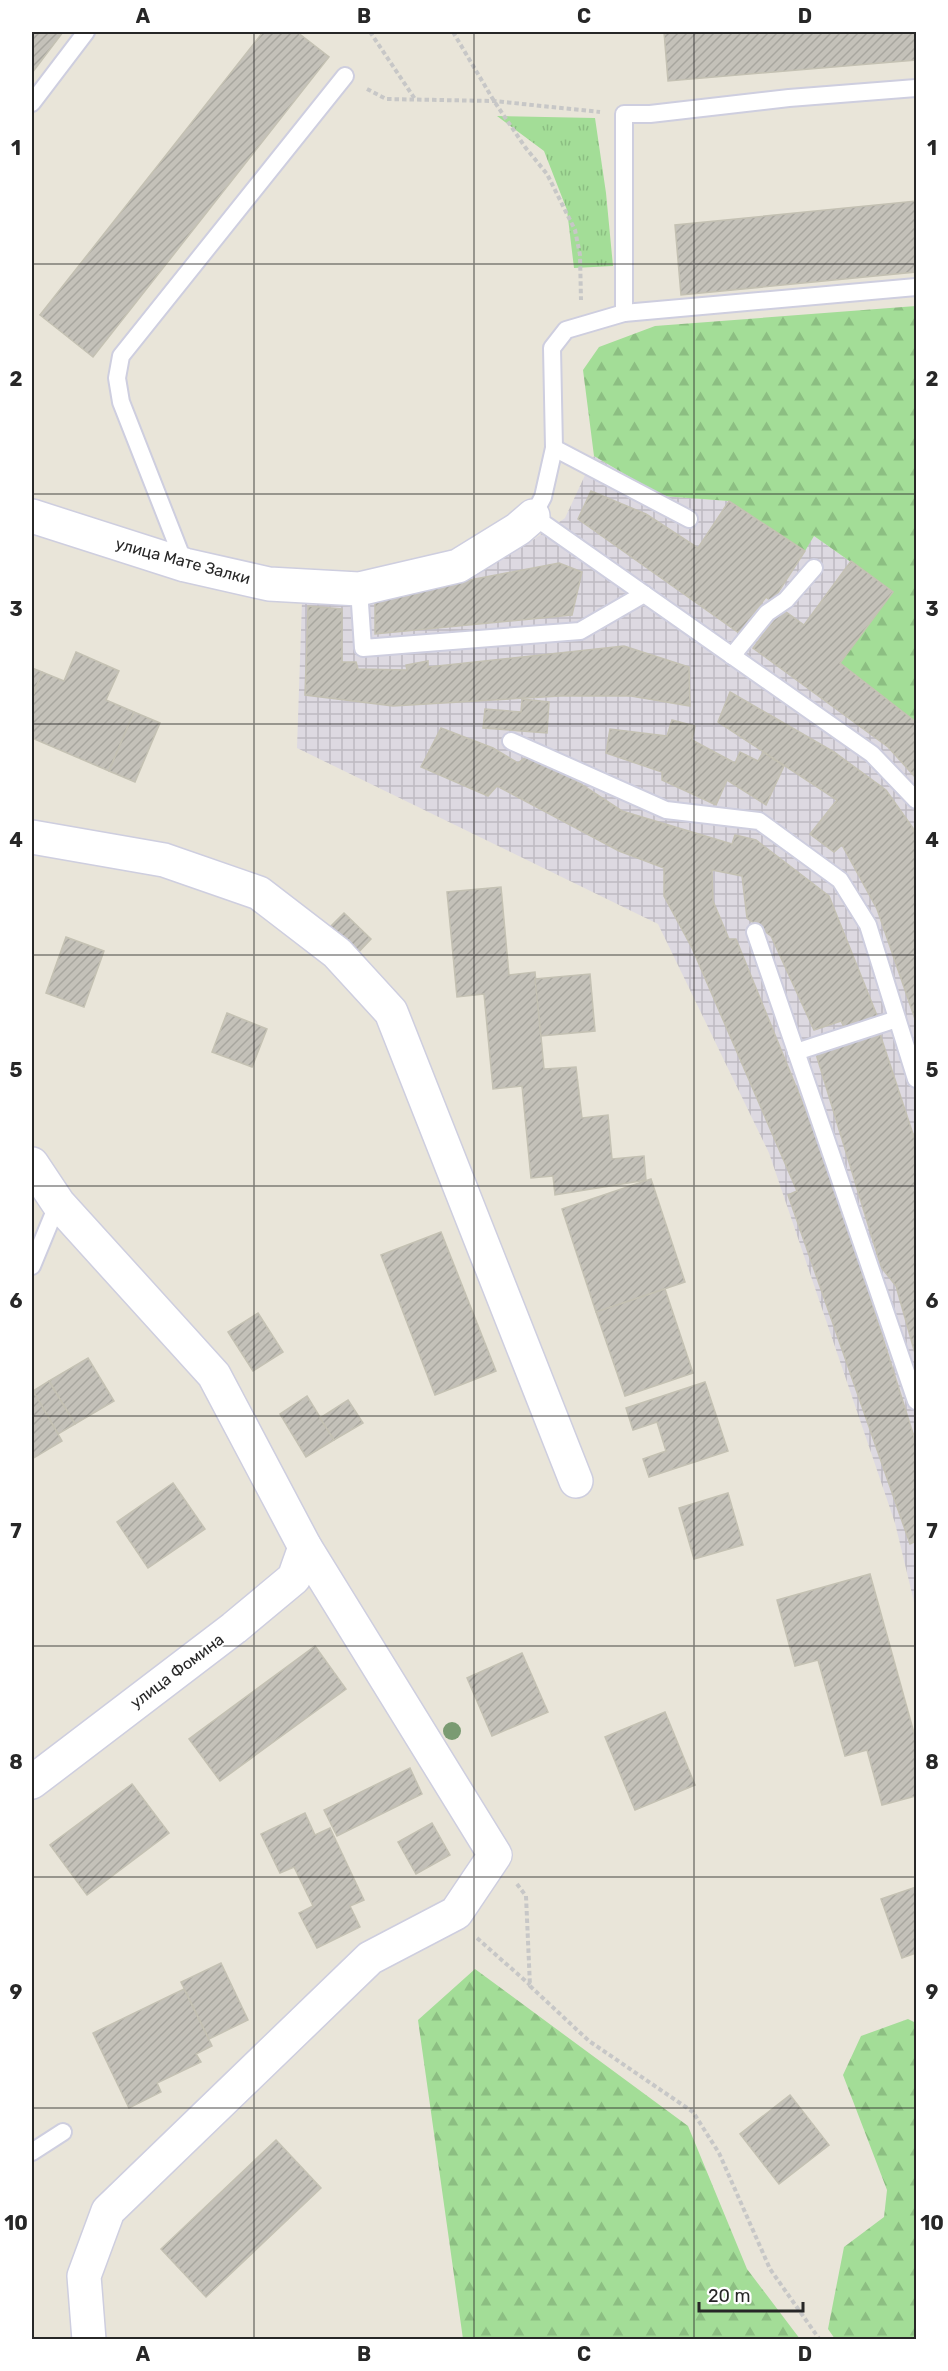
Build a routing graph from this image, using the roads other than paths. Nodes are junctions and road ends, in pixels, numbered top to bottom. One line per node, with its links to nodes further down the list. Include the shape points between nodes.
1 (86, 32): 4 (lane)
2 (345, 76): 11 (lane, via 121,356 117,378 121,402)
3 (916, 88): 6 (lane, via 624,114)
4 (32, 103)
5 (916, 287): 6 (lane, улица Мате Залки)
6 (624, 313): 7 (lane, улица Мате Залки, via 566,330 552,348)
7 (554, 448): 9 (lane, улица Мате Залки, via 543,497); 10 (lane)
8 (32, 516): 11 (street, улица Мате Залки)
9 (533, 516): 13 (street, улица Мате Залки, via 458,566); 14 (lane)
10 (689, 519)
11 (185, 564): 13 (street, улица Мате Залки, via 269,584)
12 (814, 568): 15 (lane, via 786,600 766,613)
13 (359, 589): 14 (lane, via 363,648 580,630)
14 (644, 594): 15 (lane)
15 (732, 656): 17 (lane, via 872,754)
16 (511, 741): 20 (lane, via 666,810 759,821 768,827 840,880 868,925)
17 (916, 800)
18 (32, 837): 27 (street, via 164,860 259,893 337,953 391,1012)
19 (755, 932): 21 (lane)
20 (897, 1019): 21 (lane); 22 (lane)
21 (796, 1052): 26 (lane)
22 (916, 1079)
23 (32, 1164): 24 (street)
24 (58, 1203): 25 (lane); 28 (street, via 214,1375)
25 (32, 1266)
26 (916, 1401)
27 (576, 1481)
28 (305, 1547): 29 (street, улица Фомина, via 294,1578); 32 (street, via 495,1855 456,1913 370,1958 108,2211 84,2276)
29 (32, 1782)
30 (63, 2132): 31 (lane)
31 (32, 2152)
32 (88, 2340)

